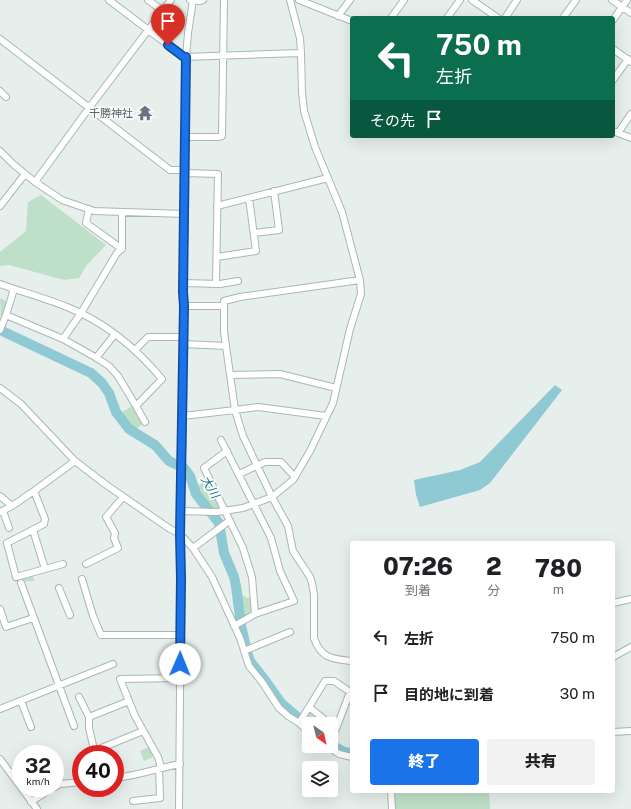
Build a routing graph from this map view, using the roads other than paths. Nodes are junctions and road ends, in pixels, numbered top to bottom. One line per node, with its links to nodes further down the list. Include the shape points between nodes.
1 (109, 0): 28 (street)
2 (148, 0): 18 (street)
3 (171, 0): 18 (street)
4 (192, 0): 5 (street); 33 (street)
5 (203, 0)
6 (224, 0): 32 (street)
7 (290, 0): 31 (street, via 300,38)
8 (299, 0): 20 (street)
9 (350, 0): 20 (street)
10 (404, 0): 21 (street)
11 (460, 0): 22 (street)
12 (472, 0): 23 (street)
13 (517, 0): 24 (street)
14 (576, 0): 25 (street)
15 (612, 0): 17 (street)
16 (627, 0): 17 (street)
17 (622, 7): 19 (street); 26 (street)
18 (163, 12): 28 (street)
19 (631, 13)
20 (338, 16): 27 (street)
21 (392, 16)
22 (448, 16)
23 (495, 16)
24 (506, 16)
25 (564, 16)
26 (615, 17)
27 (350, 20)
28 (148, 30): 33 (street); 38 (street)
29 (0, 39): 38 (street)
30 (615, 50): 34 (street)
31 (301, 53): 32 (street); 46 (street, via 304,111)
32 (224, 56): 33 (street); 41 (street, via 222,136)
33 (186, 57): 41 (street)
34 (630, 60): 35 (street)
35 (615, 78)
36 (0, 91): 37 (street)
37 (6, 97)
38 (89, 108): 44 (street, via 170,170); 47 (street)
39 (631, 114): 40 (street)
40 (616, 132): 42 (street)
41 (185, 137): 44 (street)
42 (631, 138)
43 (0, 151): 45 (street)
44 (184, 171): 51 (street, via 218,174); 54 (street)
45 (25, 174): 47 (street); 50 (street)
46 (328, 178): 48 (street); 58 (street, via 342,212)
47 (34, 182): 52 (street, via 62,200)
48 (274, 191): 49 (street); 55 (street, via 279,230)
49 (249, 198): 51 (street); 55 (street)
50 (0, 206)
51 (218, 206): 57 (street)
52 (89, 209): 53 (street); 56 (street, via 86,223)
53 (122, 213): 54 (street); 56 (street)
54 (185, 214): 60 (street)
55 (254, 233): 57 (street, via 256,251)
56 (122, 249): 66 (street, via 116,253)
57 (217, 257): 62 (street)
58 (360, 280): 65 (street, via 240,297 224,301); 78 (street, via 361,294)
59 (238, 281): 62 (street)
60 (183, 283): 62 (street); 64 (street)
61 (0, 284): 63 (street)
62 (216, 284)
63 (14, 289): 66 (street); 67 (street)
64 (184, 306): 65 (street); 70 (street)
65 (224, 306): 73 (street)
66 (81, 313): 69 (street); 71 (street)
67 (6, 315): 68 (street); 71 (street)
68 (1, 328)
69 (115, 334): 74 (street); 75 (street)
70 (183, 337): 72 (street); 74 (street, via 148,337)
71 (63, 339): 75 (street)
72 (183, 344): 73 (street); 81 (street)
73 (226, 346): 76 (street)
74 (135, 350): 79 (street, via 162,379)
75 (96, 358): 79 (street, via 109,366 118,376)
76 (230, 375): 78 (street, via 280,374); 80 (street)
77 (0, 388): 86 (street, via 21,404)
78 (336, 388): 82 (street, via 333,403)
79 (136, 406): 83 (street)
80 (235, 410): 81 (street); 82 (street, via 258,407); 87 (street, via 243,436)
81 (183, 416): 97 (street)
82 (326, 416): 89 (street)
83 (145, 422)
84 (221, 440): 85 (street)
85 (227, 451): 88 (street); 98 (street, via 204,468)
86 (76, 461): 90 (street); 92 (street)
87 (257, 466): 88 (street); 89 (street, via 265,462 281,462); 93 (street)
88 (239, 474): 94 (street)
89 (295, 477): 93 (street)
90 (34, 491): 95 (street); 101 (street, via 45,519 44,524)
91 (0, 496): 95 (street)
92 (124, 497): 102 (street); 105 (street, via 106,517 115,533 118,548)
93 (272, 497): 94 (street); 122 (street, via 288,526 293,551 310,577 314,595 316,644 328,657)
94 (254, 505): 98 (street); 113 (street, via 271,538 280,571 294,601)
95 (12, 506): 96 (street)
96 (2, 511): 100 (street)
97 (180, 511): 98 (street); 102 (street)
98 (225, 511): 99 (street)
99 (227, 522): 103 (street); 113 (street, via 243,548 252,577)
100 (9, 528)
101 (33, 530): 106 (street); 106 (street, via 7,543 16,577)
102 (180, 534): 103 (street); 118 (street)
103 (193, 548): 116 (street)
104 (63, 564): 106 (street)
105 (86, 564)
106 (45, 568)
107 (82, 579): 118 (street, via 101,635)
108 (21, 583): 115 (street)
109 (59, 588): 114 (street)
110 (631, 599): 111 (street)
111 (615, 603)
112 (0, 610): 115 (street, via 6,627)
113 (255, 614): 116 (street)
114 (70, 615)
115 (33, 618): 125 (street)
116 (238, 623): 120 (street)
117 (290, 632): 120 (street)
118 (180, 635): 124 (street)
119 (631, 647): 121 (street)
120 (244, 651): 133 (street, via 249,666 278,708)
121 (615, 656)
122 (350, 661)
123 (113, 664): 125 (street)
124 (180, 678): 128 (street, via 120,679); 145 (street)
125 (58, 686): 127 (street); 135 (street)
126 (79, 697): 131 (street)
127 (21, 701): 130 (street); 136 (street)
128 (129, 701): 131 (street); 137 (street)
129 (309, 707): 132 (street); 133 (street); 134 (street, via 325,681 334,681 350,692)
130 (0, 709)
131 (89, 717): 140 (street)
132 (321, 717)
133 (300, 723)
134 (338, 724)
135 (74, 726)
136 (31, 727)
137 (143, 731): 141 (street); 146 (street, via 158,757)
138 (631, 731): 139 (street)
139 (615, 732)
140 (93, 745)
141 (112, 745)
142 (338, 753): 143 (street)
143 (350, 757)
144 (0, 759): 151 (street)
145 (180, 764): 146 (street); 153 (street)
146 (160, 768): 147 (street); 150 (street, via 160,798)
147 (124, 777)
148 (391, 793): 154 (street)
149 (38, 797): 151 (street)
150 (133, 800)
151 (31, 802): 152 (street)
152 (37, 809)
153 (179, 809)
154 (392, 809)

